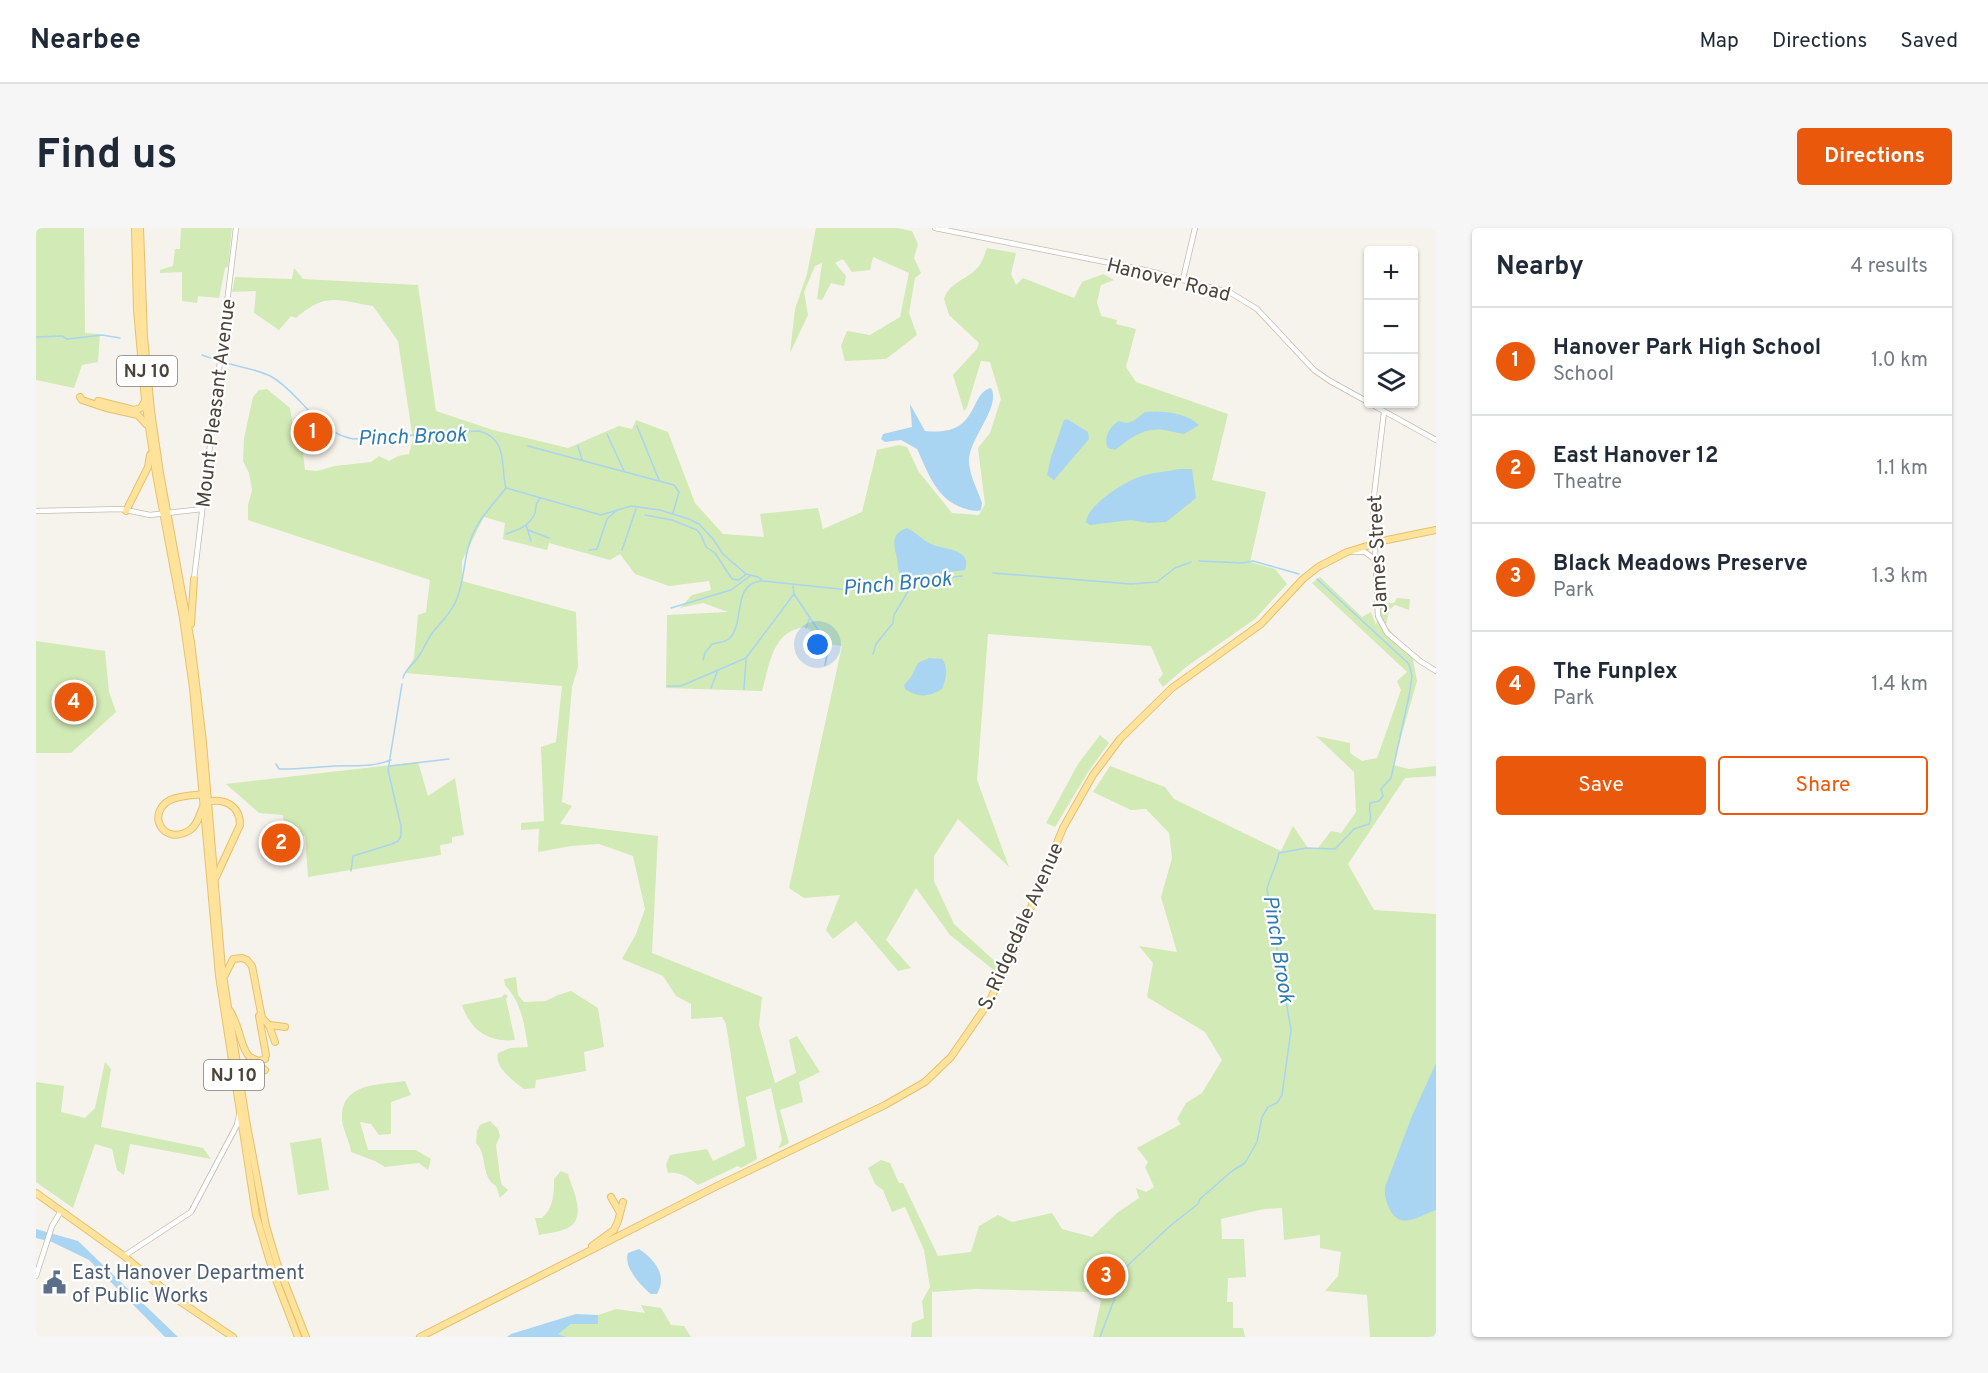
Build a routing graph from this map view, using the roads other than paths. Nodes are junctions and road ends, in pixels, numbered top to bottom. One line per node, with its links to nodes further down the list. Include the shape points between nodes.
1 (135, 228): 7 (main road, NJ 10)
2 (140, 228): 17 (main road, NJ 10, via 145,358)
3 (236, 228): 14 (street, Mount Pleasant Avenue)
4 (935, 228): 6 (street, Hanover Road)
5 (1195, 228): 6 (street)
6 (1183, 279): 8 (street, Hanover Road, via 1224,290 1253,306 1314,370)
7 (145, 400): 11 (main road, NJ 10); 11 (main road, via 141,408 134,410 80,397 138,415)
8 (1364, 400)
9 (1378, 408): 10 (street, Hanover Road)
10 (1384, 412): 12 (street, Hanover Road); 19 (street, James Street, via 1374,491)
11 (148, 428): 13 (main road, NJ 10)
12 (1436, 440)
13 (150, 442): 16 (main road, via 149,462); 17 (main road, NJ 10)
14 (202, 509): 17 (street); 22 (street, Mount Pleasant Avenue)
15 (36, 511): 16 (street)
16 (126, 511): 17 (street)
17 (165, 513): 23 (main road, NJ 10); 25 (main road, NJ 10)
18 (1436, 530): 19 (main road, S. Ridgedale Avenue)
19 (1374, 544): 20 (main road, S. Ridgedale Avenue); 21 (street, James Street)
20 (1345, 553): 21 (street, via 1365,552); 43 (main road, S. Ridgedale Avenue, via 1310,573 1261,624 1177,684 1120,739 1092,775 1063,828 994,992 942,1067 910,1092)
21 (1374, 560): 24 (street, James Street, via 1377,609 1382,625 1402,646)
22 (194, 579): 23 (main road)
23 (190, 636): 25 (main road, NJ 10)
24 (1436, 671)
25 (205, 794): 26 (main road, NJ 10); 26 (main road, via 169,801 159,812 160,826 172,835 185,832 196,824)
26 (206, 804): 27 (main road, NJ 10); 27 (main road, via 228,803 240,819 239,831); 36 (main road, NJ 10, via 218,971)
27 (215, 881): 28 (main road, NJ 10)
28 (224, 978): 29 (main road, via 233,959 247,960 253,970); 30 (main road, NJ 10)
29 (258, 1001): 31 (main road, via 262,1018); 34 (main road, via 266,1057 258,1061)
30 (228, 1008): 34 (main road); 47 (main road, NJ 10, via 266,1227)
31 (269, 1025): 32 (main road); 33 (main road)
32 (285, 1027)
33 (275, 1042)
34 (247, 1054): 35 (main road)
35 (265, 1070)
36 (240, 1111): 42 (street, via 237,1125 191,1212); 45 (main road, NJ 10, via 261,1235)
37 (36, 1193): 40 (main road)
38 (610, 1197): 41 (main road)
39 (623, 1202): 41 (main road)
40 (61, 1211): 42 (main road); 44 (street, via 51,1228)
41 (619, 1212): 43 (main road, via 617,1226 609,1235)
42 (124, 1256): 46 (main road, via 172,1296)
43 (573, 1260): 48 (main road)
44 (36, 1276)
45 (297, 1335)
46 (232, 1336)
47 (306, 1337)
48 (420, 1337)

